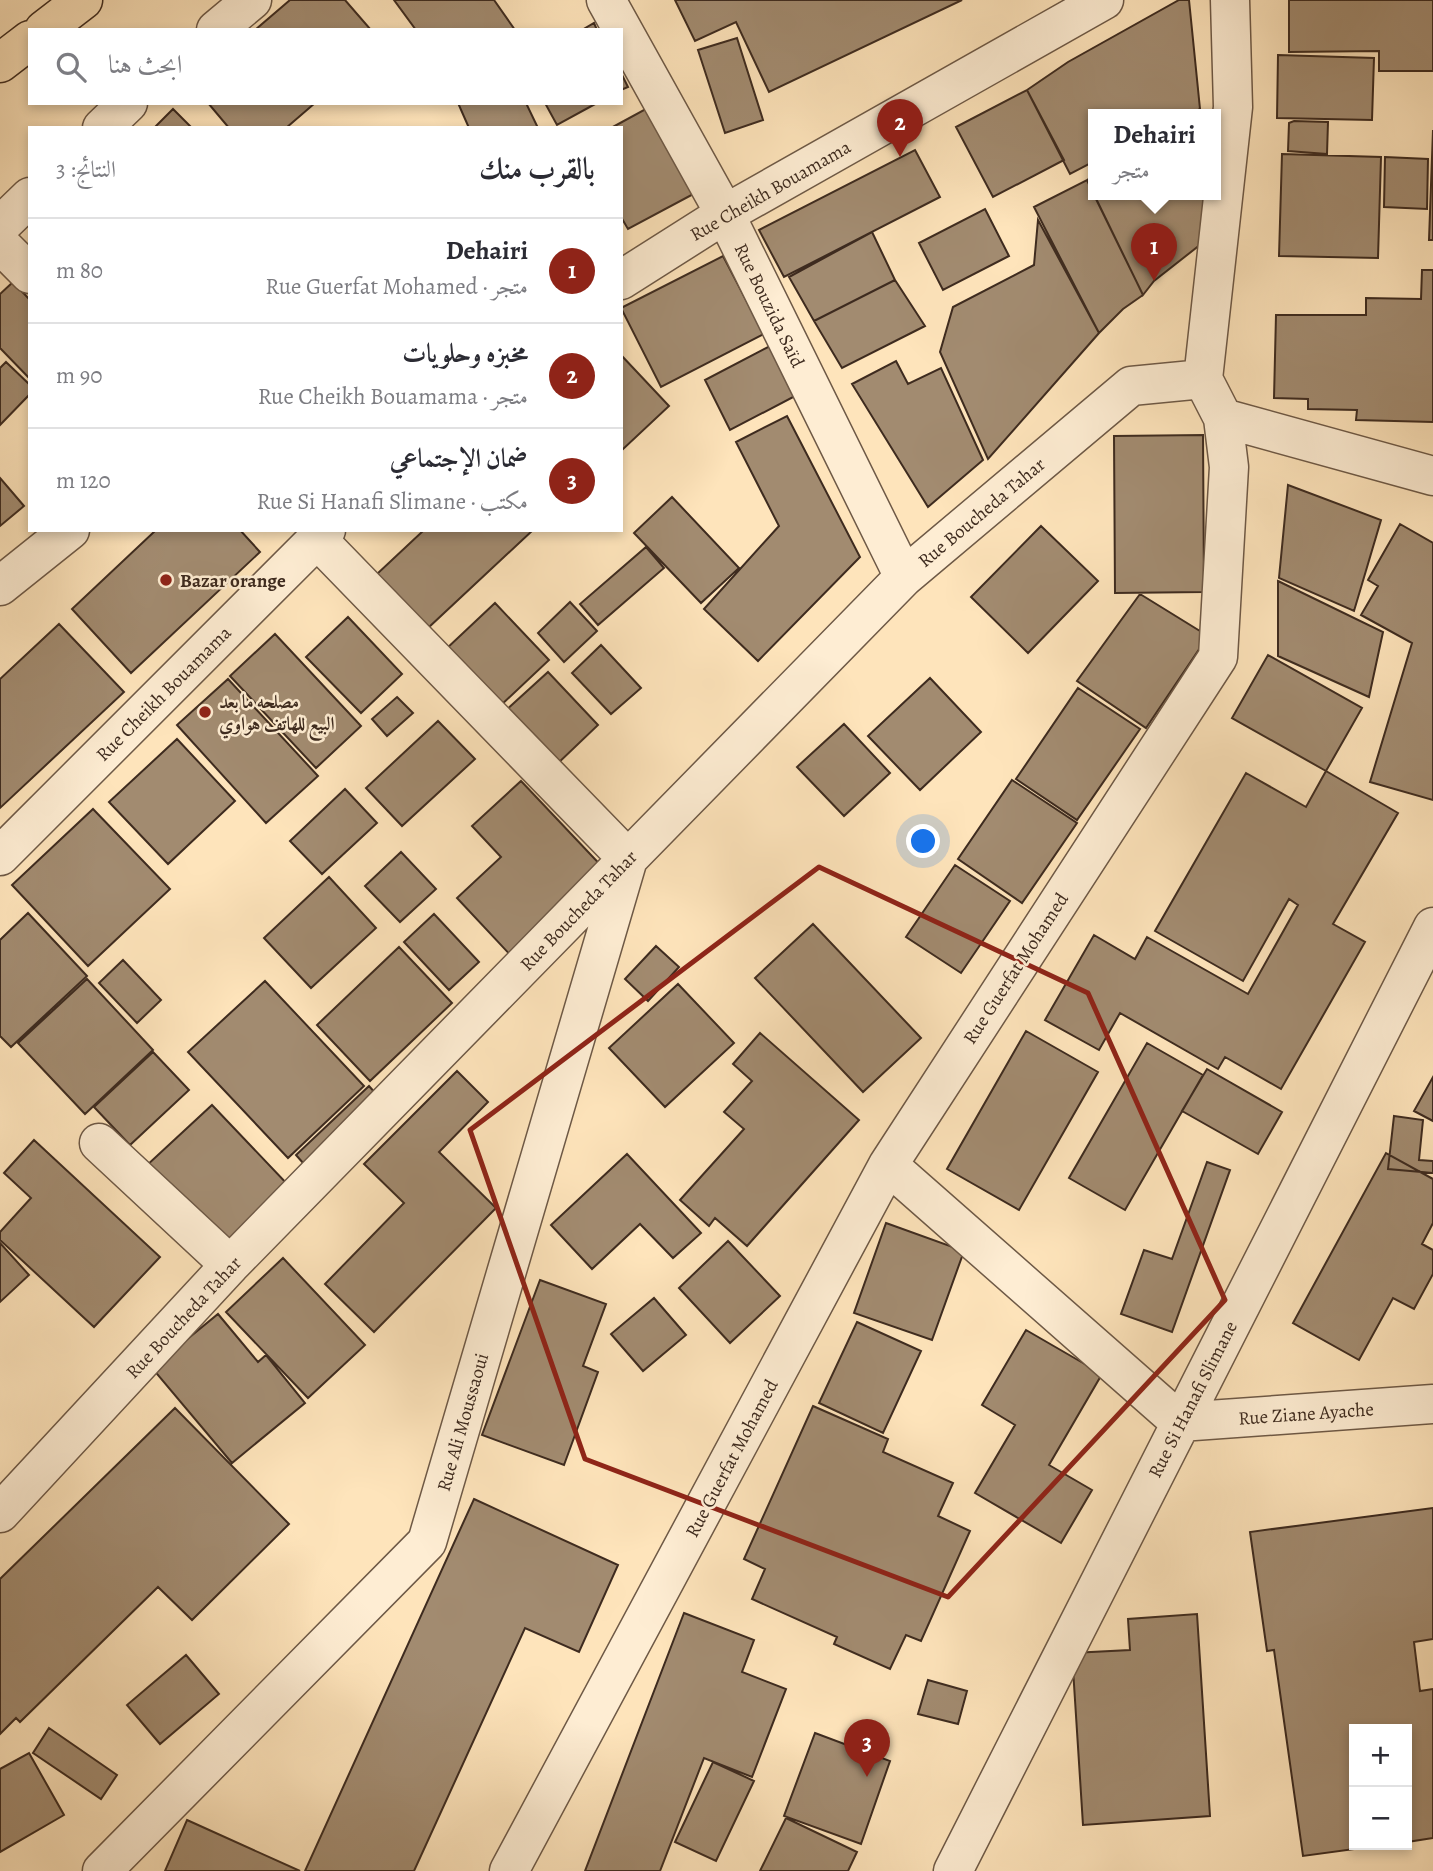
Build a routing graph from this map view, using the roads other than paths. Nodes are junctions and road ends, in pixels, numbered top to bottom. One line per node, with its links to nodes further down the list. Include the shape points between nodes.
1 (83, 0): 6 (main road)
2 (252, 0): 7 (street)
3 (606, 0): 8 (street, Rue Bouzida Saïd)
4 (1104, 0): 15 (street, Rue Cheikh Bouamama)
5 (1230, 0): 20 (street, via 1233,107)
6 (47, 28)
7 (218, 28)
8 (622, 28)
9 (623, 31): 15 (street, Rue Bouzida Saïd)
10 (28, 42): 11 (main road)
11 (0, 63)
12 (126, 105): 13 (street)
13 (104, 126)
14 (28, 199): 16 (street)
15 (725, 214): 19 (street, Rue Cheikh Bouamama); 25 (street, Rue Bouzida Saïd)
16 (0, 226)
17 (0, 244): 18 (street)
18 (28, 272)
19 (623, 279)
20 (1203, 379): 21 (street, Rue Guerfat Mohamed); 25 (street, Rue Boucheda Tahar, via 1131,386)
21 (1223, 418): 22 (street); 31 (street, Rue Guerfat Mohamed, via 1229,467 1217,657)
22 (1433, 477)
23 (68, 532): 26 (street)
24 (322, 535): 27 (street, Rue Cheikh Bouamama); 28 (street)
25 (904, 577): 28 (street, Rue Boucheda Tahar)
26 (0, 586)
27 (0, 856)
28 (628, 859): 32 (street, Rue Boucheda Tahar); 36 (street, Rue Ali Moussaoui, via 426,1542)
29 (1433, 928): 34 (street, Rue Si Hanafi Slimane)
30 (99, 1143): 32 (street)
31 (888, 1165): 34 (street); 37 (street, Rue Guerfat Mohamed)
32 (230, 1265): 35 (street, Rue Boucheda Tahar)
33 (1433, 1404): 34 (street, Rue Ziane Ayache)
34 (1180, 1422): 38 (street, Rue Si Hanafi Slimane)
35 (0, 1513)
36 (102, 1871)
37 (509, 1871)
38 (953, 1871)

